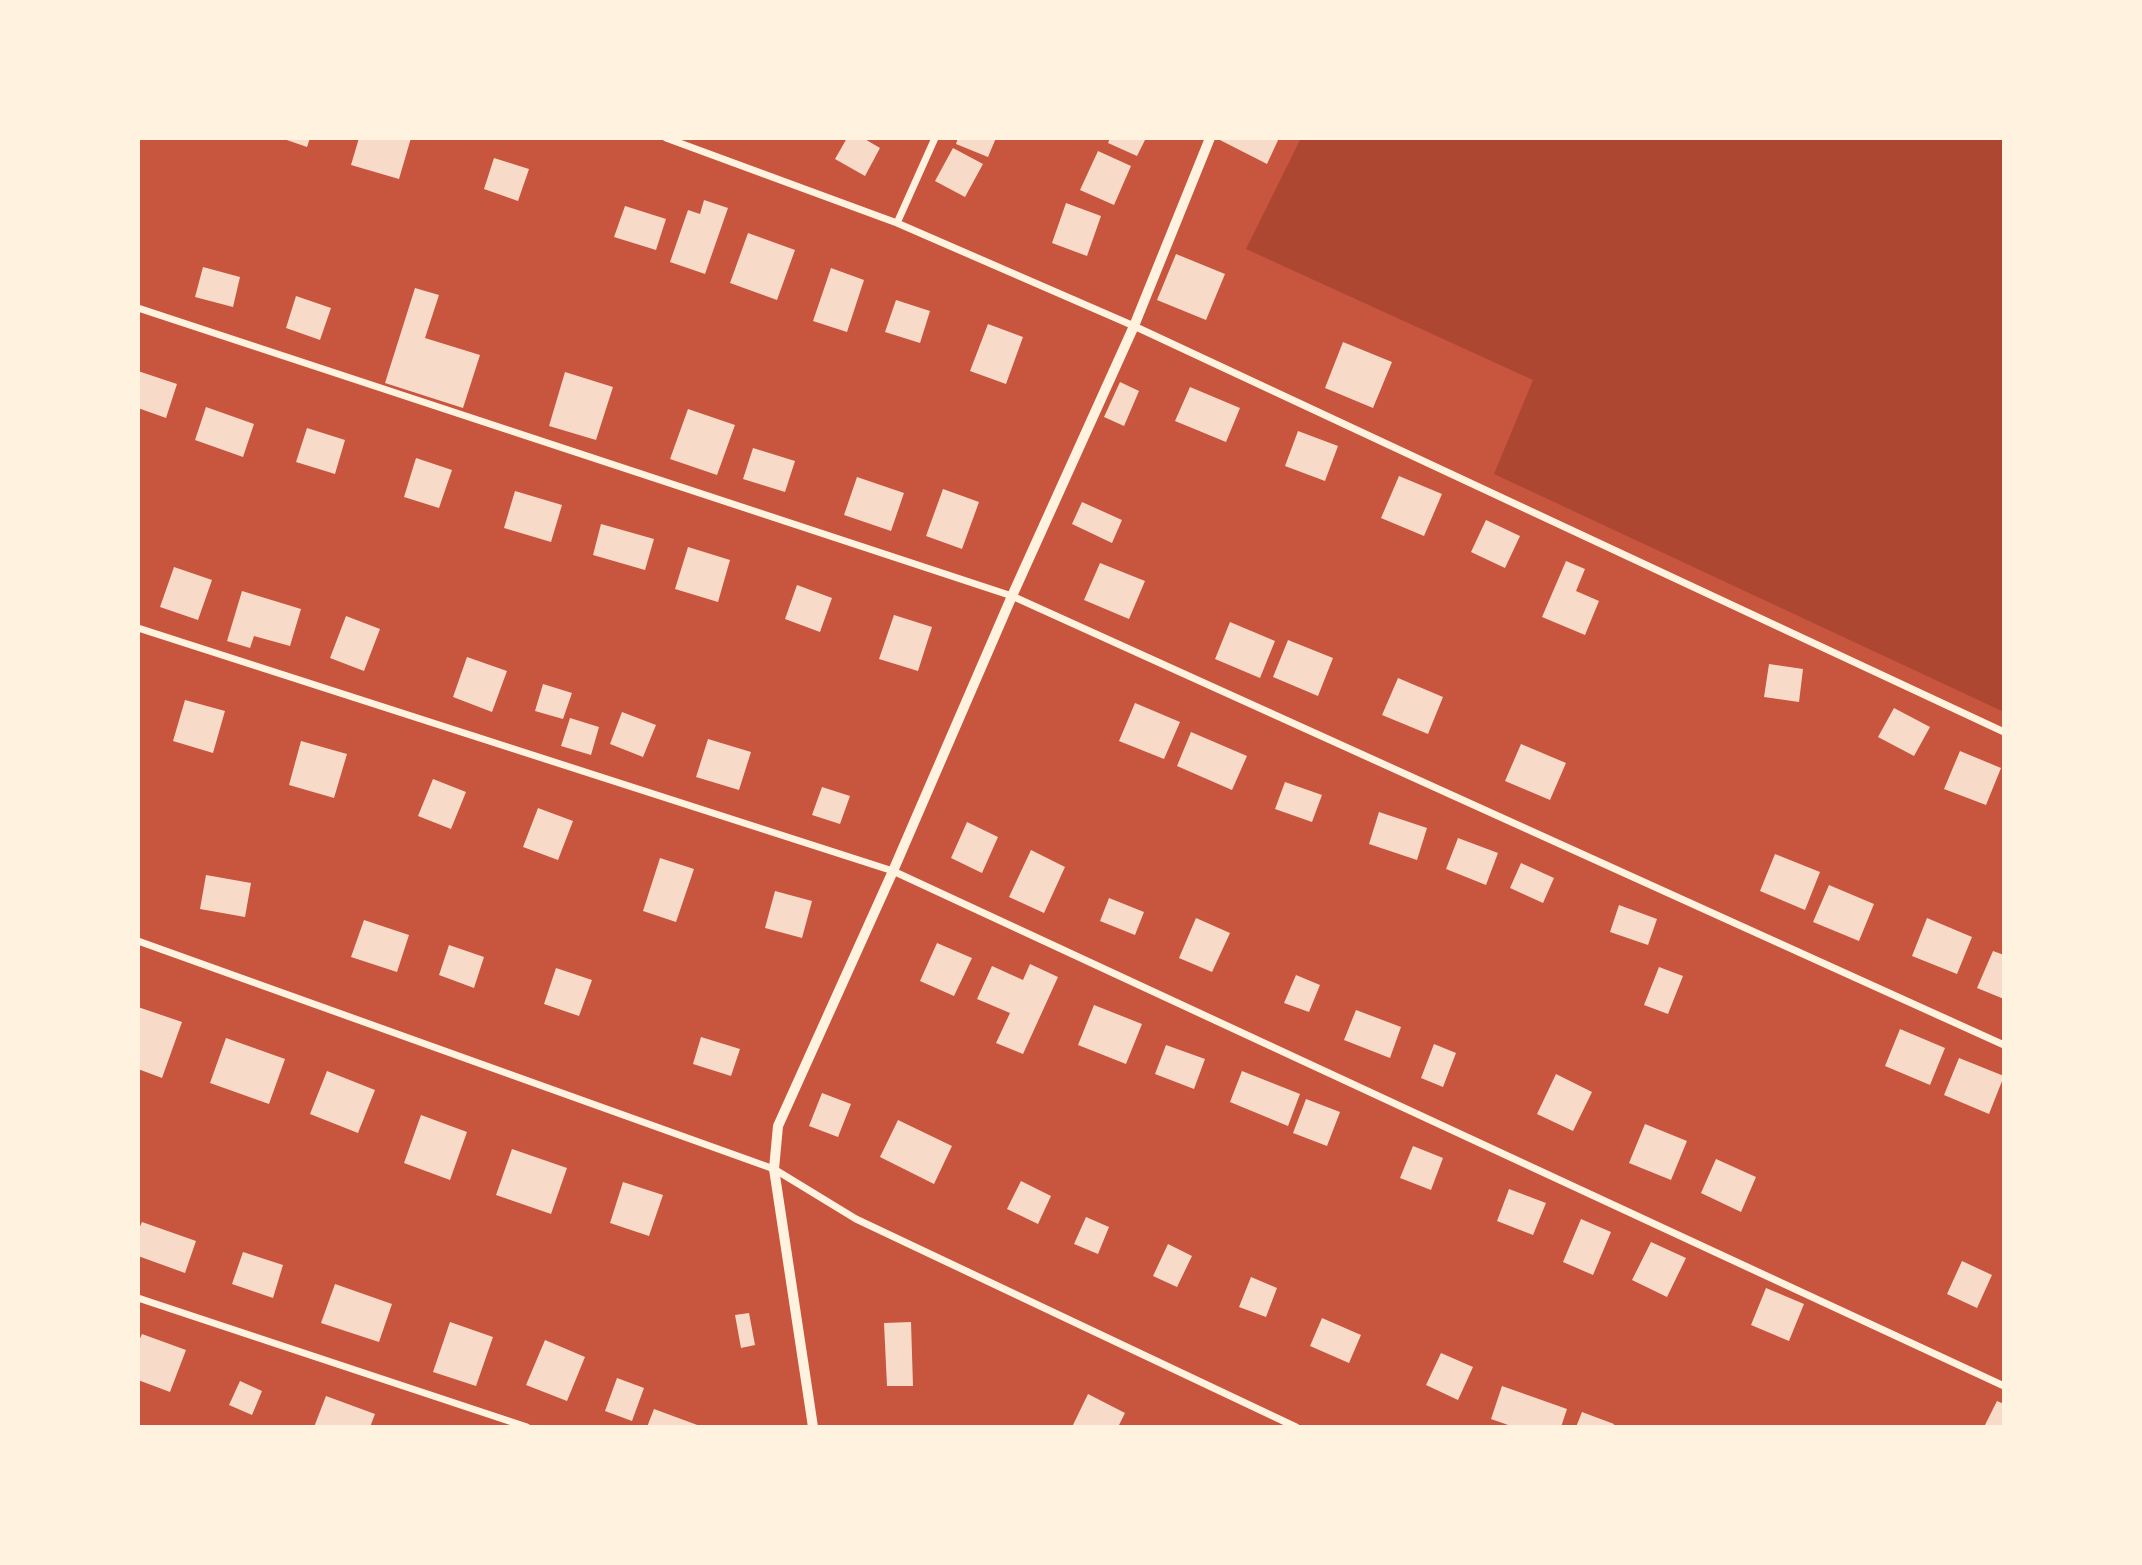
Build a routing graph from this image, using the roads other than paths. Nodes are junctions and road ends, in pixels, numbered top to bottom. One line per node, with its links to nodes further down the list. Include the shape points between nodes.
1 (666, 138): 5 (street)
2 (695, 138): 5 (street)
3 (935, 138): 6 (street)
4 (1210, 138): 8 (street)
5 (691, 148): 6 (street)
6 (897, 223): 8 (street)
7 (138, 308): 9 (street)
8 (1134, 326): 9 (street); 11 (street)
9 (1012, 596): 12 (street); 14 (street)
10 (138, 628): 12 (street)
11 (2004, 732)
12 (893, 871): 15 (street, via 778,1126); 17 (street)
13 (138, 941): 15 (street)
14 (2004, 1045)
15 (774, 1169): 19 (street); 20 (street, via 856,1219)
16 (138, 1298): 18 (street)
17 (2004, 1386)
18 (527, 1427)
19 (813, 1427)
20 (1296, 1427)

